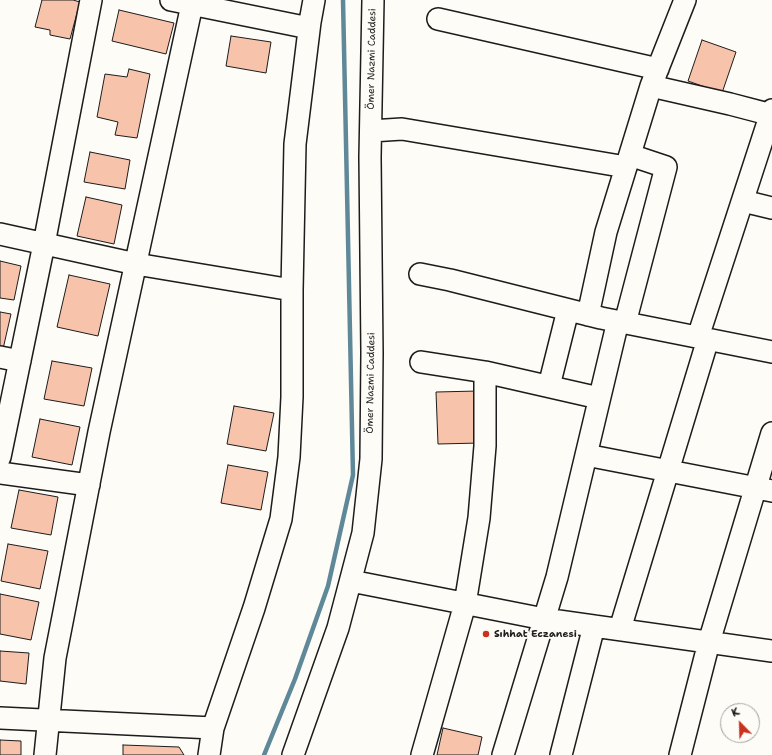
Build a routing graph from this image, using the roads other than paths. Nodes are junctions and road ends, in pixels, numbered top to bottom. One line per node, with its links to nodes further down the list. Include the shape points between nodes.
1 (91, 0): 16 (street)
2 (171, 0): 6 (street)
3 (314, 0): 8 (street)
4 (373, 0): 11 (street, Ömer Nazmi Caddesi)
5 (685, 0): 9 (street)
6 (192, 2): 8 (street); 17 (street)
7 (438, 19): 9 (street)
8 (309, 28): 19 (street, via 295,144)
9 (655, 77): 10 (street, via 730,104); 12 (street)
10 (772, 113): 13 (street)
11 (371, 131): 12 (street, via 402,129); 37 (street, Ömer Nazmi Caddesi, via 370,459 363,533)
12 (628, 161): 20 (street); 21 (street, via 666,167)
13 (743, 201): 14 (street); 22 (street)
14 (772, 208)
15 (0, 234): 16 (street)
16 (44, 244): 17 (street); 25 (street)
17 (136, 264): 19 (street); 35 (street)
18 (420, 274): 20 (street)
19 (292, 290): 46 (street, via 292,397 289,457 281,519)
20 (578, 312): 21 (street); 28 (street)
21 (621, 322): 22 (street); 29 (street)
22 (703, 338): 23 (street); 33 (street)
23 (771, 350)
24 (0, 357): 25 (street)
25 (20, 361): 32 (street)
26 (421, 362): 27 (street)
27 (485, 372): 28 (street); 38 (street, via 486,446 481,504)
28 (549, 386): 29 (street)
29 (599, 398): 31 (street)
30 (772, 433): 36 (street)
31 (586, 455): 33 (street); 39 (street, via 557,577)
32 (0, 457)
33 (668, 471): 36 (street); 41 (street)
34 (0, 473): 35 (street)
35 (89, 485): 45 (street, via 56,658)
36 (764, 490): 42 (street)
37 (351, 581): 38 (street); 49 (street, Ömer Nazmi Caddesi, via 338,628)
38 (465, 604): 39 (street); 50 (street)
39 (544, 619): 40 (street); 51 (street)
40 (594, 626): 41 (street); 52 (street)
41 (620, 630): 42 (street)
42 (709, 642): 43 (street); 53 (street)
43 (772, 651)
44 (0, 718): 45 (street)
45 (49, 720): 46 (street); 47 (street)
46 (213, 728): 48 (street)
47 (45, 755)
48 (209, 755)
49 (293, 755)
50 (422, 755)
51 (503, 755)
52 (561, 755)
53 (680, 755)

